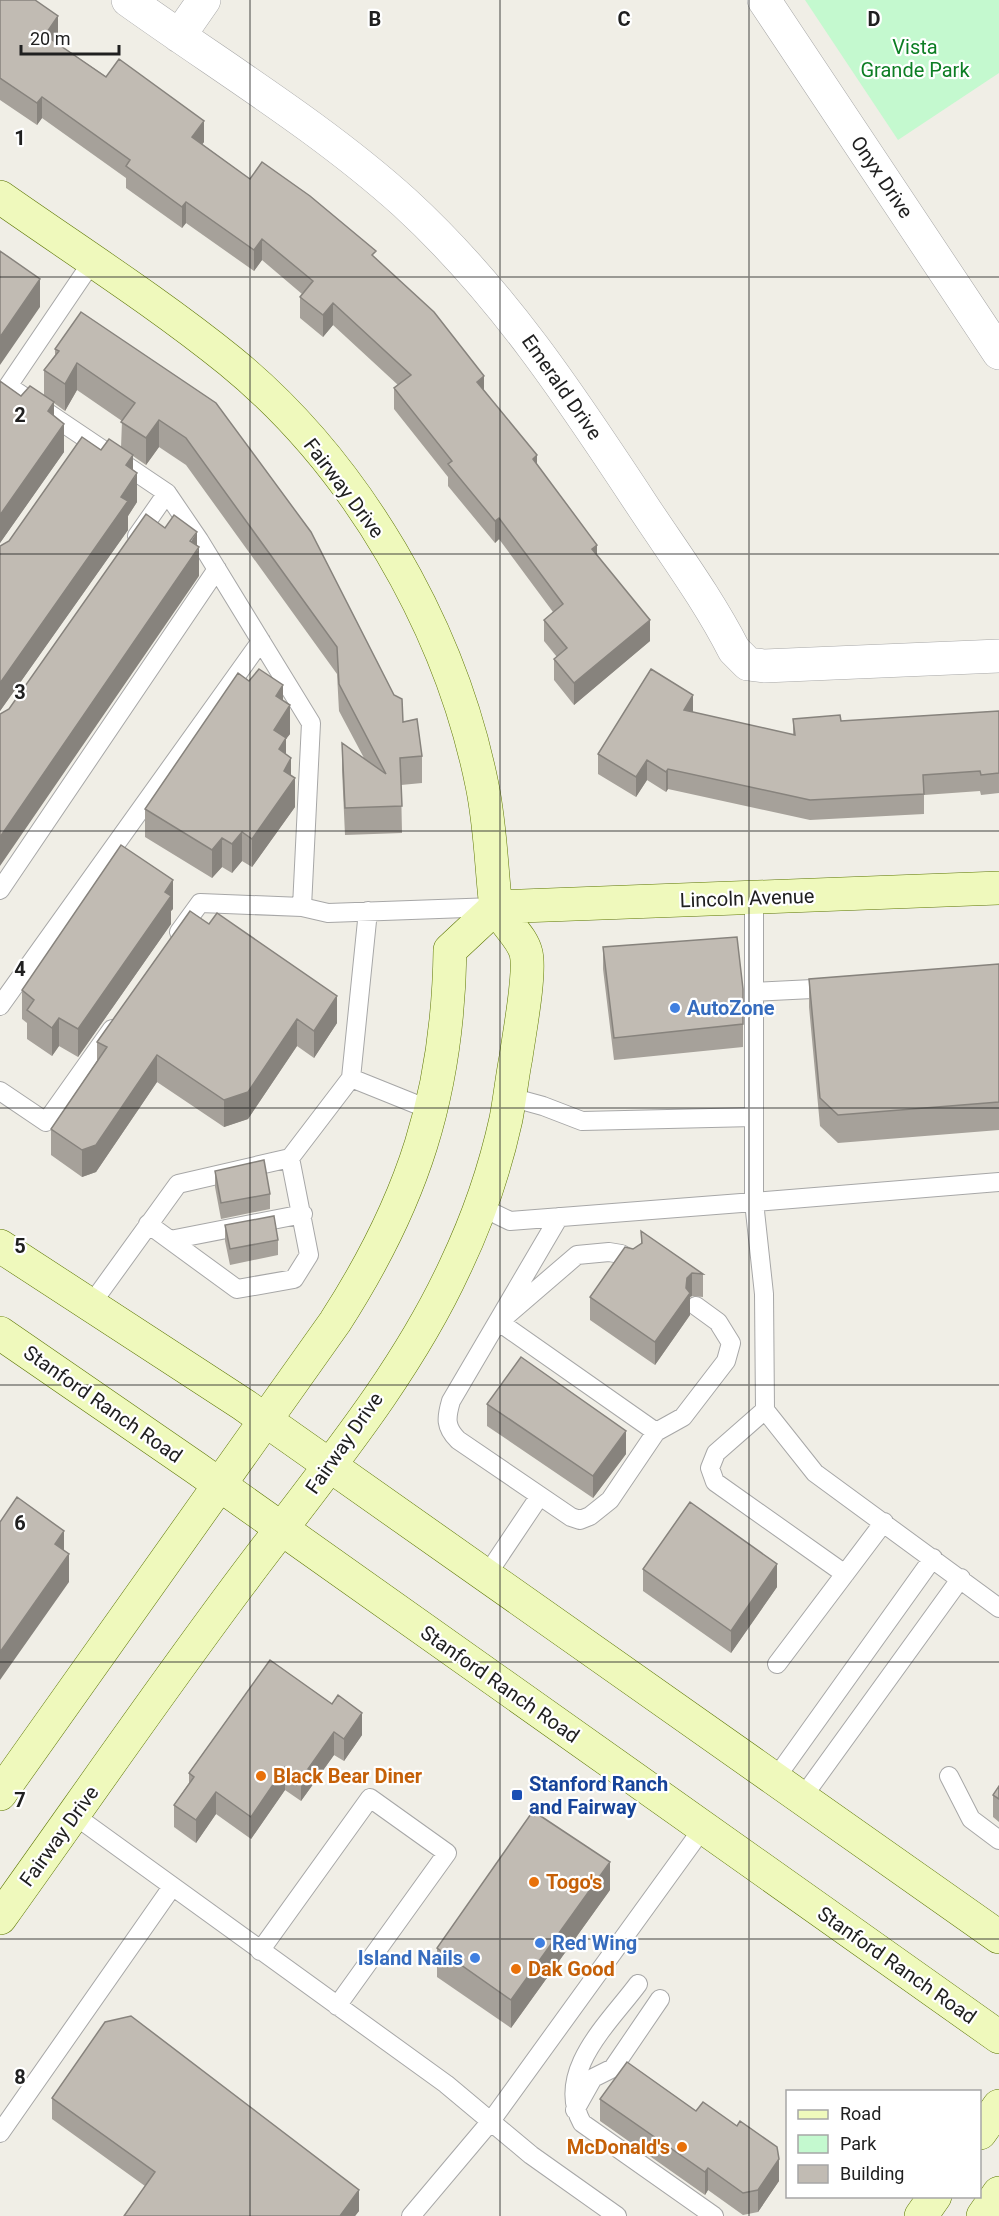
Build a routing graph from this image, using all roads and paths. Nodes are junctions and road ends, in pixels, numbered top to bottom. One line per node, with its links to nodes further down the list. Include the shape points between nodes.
1 (128, 0): 4 (street, Emerald Drive)
2 (204, 0): 4 (street)
3 (764, 0): 7 (street, Onyx Drive)
4 (179, 36): 15 (street, Emerald Drive, via 359,165 453,248 499,300 572,398 734,650 748,664)
5 (0, 197): 6 (main road, Fairway Drive)
6 (92, 262): 8 (lane); 20 (main road, Fairway Drive, via 231,362 269,396 344,482 380,535 416,595 444,655 466,723 482,782)
7 (999, 354)
8 (4, 392): 9 (lane)
9 (87, 438): 10 (lane); 11 (lane)
10 (73, 458)
11 (167, 492): 12 (lane); 13 (lane)
12 (127, 550)
13 (217, 569): 14 (lane); 17 (lane)
14 (261, 641): 19 (lane, via 311,723); 25 (lane)
15 (999, 657)
16 (999, 888): 18 (main road, Lincoln Avenue)
17 (0, 890)
18 (753, 898): 20 (main road, Lincoln Avenue); 24 (lane)
19 (302, 907): 21 (lane, via 328,913); 22 (lane, via 200,903)
20 (496, 907): 21 (lane); 29 (main road, Fairway Drive, via 526,952 522,1019); 30 (main road, via 450,950 446,1024)
21 (368, 911): 27 (lane)
22 (166, 951)
23 (847, 987): 24 (lane)
24 (754, 992): 31 (lane)
25 (0, 1006)
26 (120, 1017): 28 (lane, via 46,1122)
27 (351, 1078): 30 (lane); 32 (lane)
28 (0, 1091)
29 (510, 1097): 31 (lane, via 582,1121); 35 (main road, Fairway Drive)
30 (433, 1110): 47 (main road, via 409,1183 373,1260 335,1322)
31 (754, 1117): 34 (lane)
32 (290, 1158): 36 (lane); 38 (lane, via 178,1184)
33 (999, 1182): 34 (lane)
34 (754, 1202): 37 (lane); 46 (lane, via 764,1294)
35 (480, 1206): 37 (lane, via 510,1221); 49 (main road, Fairway Drive, via 454,1270 417,1337)
36 (303, 1214): 39 (lane); 39 (lane, via 309,1255 294,1278 237,1288)
37 (559, 1217): 44 (lane)
38 (148, 1224): 39 (lane); 42 (lane)
39 (170, 1240)
40 (0, 1246): 42 (main road)
41 (632, 1260): 44 (lane, via 609,1252 577,1255)
42 (92, 1303): 47 (main road)
43 (696, 1306): 48 (lane, via 717,1322 731,1342 726,1361 682,1417)
44 (499, 1322): 48 (lane); 51 (lane, via 451,1401 446,1422 458,1440)
45 (0, 1333): 50 (main road, Stanford Ranch Road)
46 (765, 1410): 52 (lane, via 815,1473); 55 (lane, via 716,1453 710,1468 715,1482)
47 (265, 1420): 49 (main road); 50 (main road)
48 (656, 1432): 51 (lane, via 610,1500 590,1516 580,1520 571,1517)
49 (331, 1466): 53 (main road, Fairway Drive); 56 (main road)
50 (219, 1485): 53 (main road, Stanford Ranch Road); 62 (main road)
51 (539, 1497): 56 (lane)
52 (884, 1522): 54 (lane); 55 (lane)
53 (281, 1530): 64 (main road, Fairway Drive); 65 (main road, Stanford Ranch Road)
54 (933, 1558): 57 (lane); 61 (lane)
55 (845, 1574): 59 (lane)
56 (486, 1575): 61 (main road)
57 (961, 1578): 58 (lane); 63 (lane)
58 (999, 1608)
59 (777, 1664)
60 (949, 1776): 66 (lane, via 971,1819)
61 (775, 1779): 63 (main road)
62 (0, 1794)
63 (802, 1798): 69 (main road)
64 (74, 1815): 67 (lane); 68 (main road, Fairway Drive)
65 (703, 1828): 74 (main road, Stanford Ranch Road); 77 (lane)
66 (999, 1840)
67 (172, 1887): 70 (lane); 79 (lane)
68 (0, 1918)
69 (999, 1937)
70 (260, 1951): 73 (lane); 73 (lane, via 370,1798 438,1846 447,1853)
71 (638, 1984): 76 (lane, via 582,2060 575,2081)
72 (660, 1999): 76 (lane, via 613,2068 593,2078)
73 (337, 2006): 77 (lane)
74 (999, 2037)
75 (999, 2106): 78 (main road)
76 (575, 2110): 84 (lane, via 582,2123)
77 (491, 2121): 82 (lane); 83 (lane, via 531,2155)
78 (981, 2132)
79 (0, 2133)
80 (999, 2193): 86 (main road)
81 (934, 2198): 85 (main road)
82 (411, 2216)
83 (617, 2216)
84 (714, 2216)
85 (921, 2216)
86 (982, 2216)

